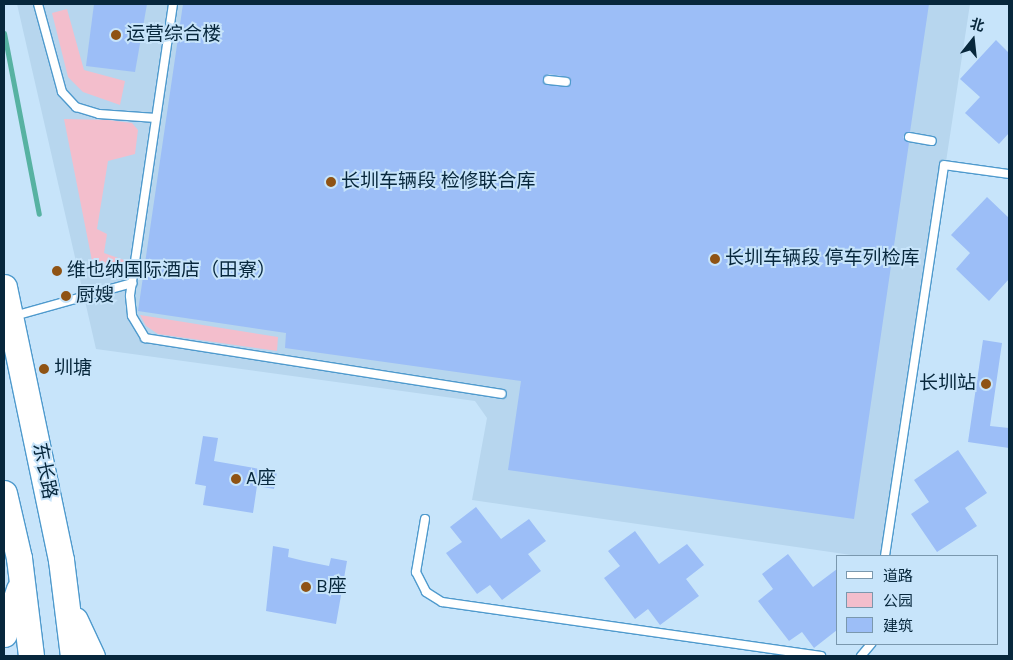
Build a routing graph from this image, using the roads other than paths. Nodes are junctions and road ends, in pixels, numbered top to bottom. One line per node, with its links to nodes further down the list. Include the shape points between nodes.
1 (38, 4): 5 (lane, via 62,92 76,106 99,114)
2 (173, 4): 5 (lane)
3 (548, 80): 4 (lane)
4 (566, 82)
5 (156, 118): 9 (lane)
6 (909, 137): 7 (lane)
7 (932, 141)
8 (1009, 174): 15 (lane, via 944,165)
9 (132, 283): 11 (lane); 12 (lane, via 132,316 145,338)
10 (4, 287): 11 (main road, 东长路)
11 (11, 316): 17 (main road, 东长路)
12 (502, 394)
13 (4, 493): 16 (main road)
14 (425, 518): 23 (lane, via 416,572 426,592 442,602)
15 (886, 555)
16 (22, 579): 18 (main road); 20 (main road)
17 (65, 591): 21 (main road, 东长路); 22 (main road)
18 (4, 634)
19 (870, 645): 24 (lane)
20 (31, 656)
21 (72, 656)
22 (92, 656)
23 (822, 656)
24 (860, 656)

